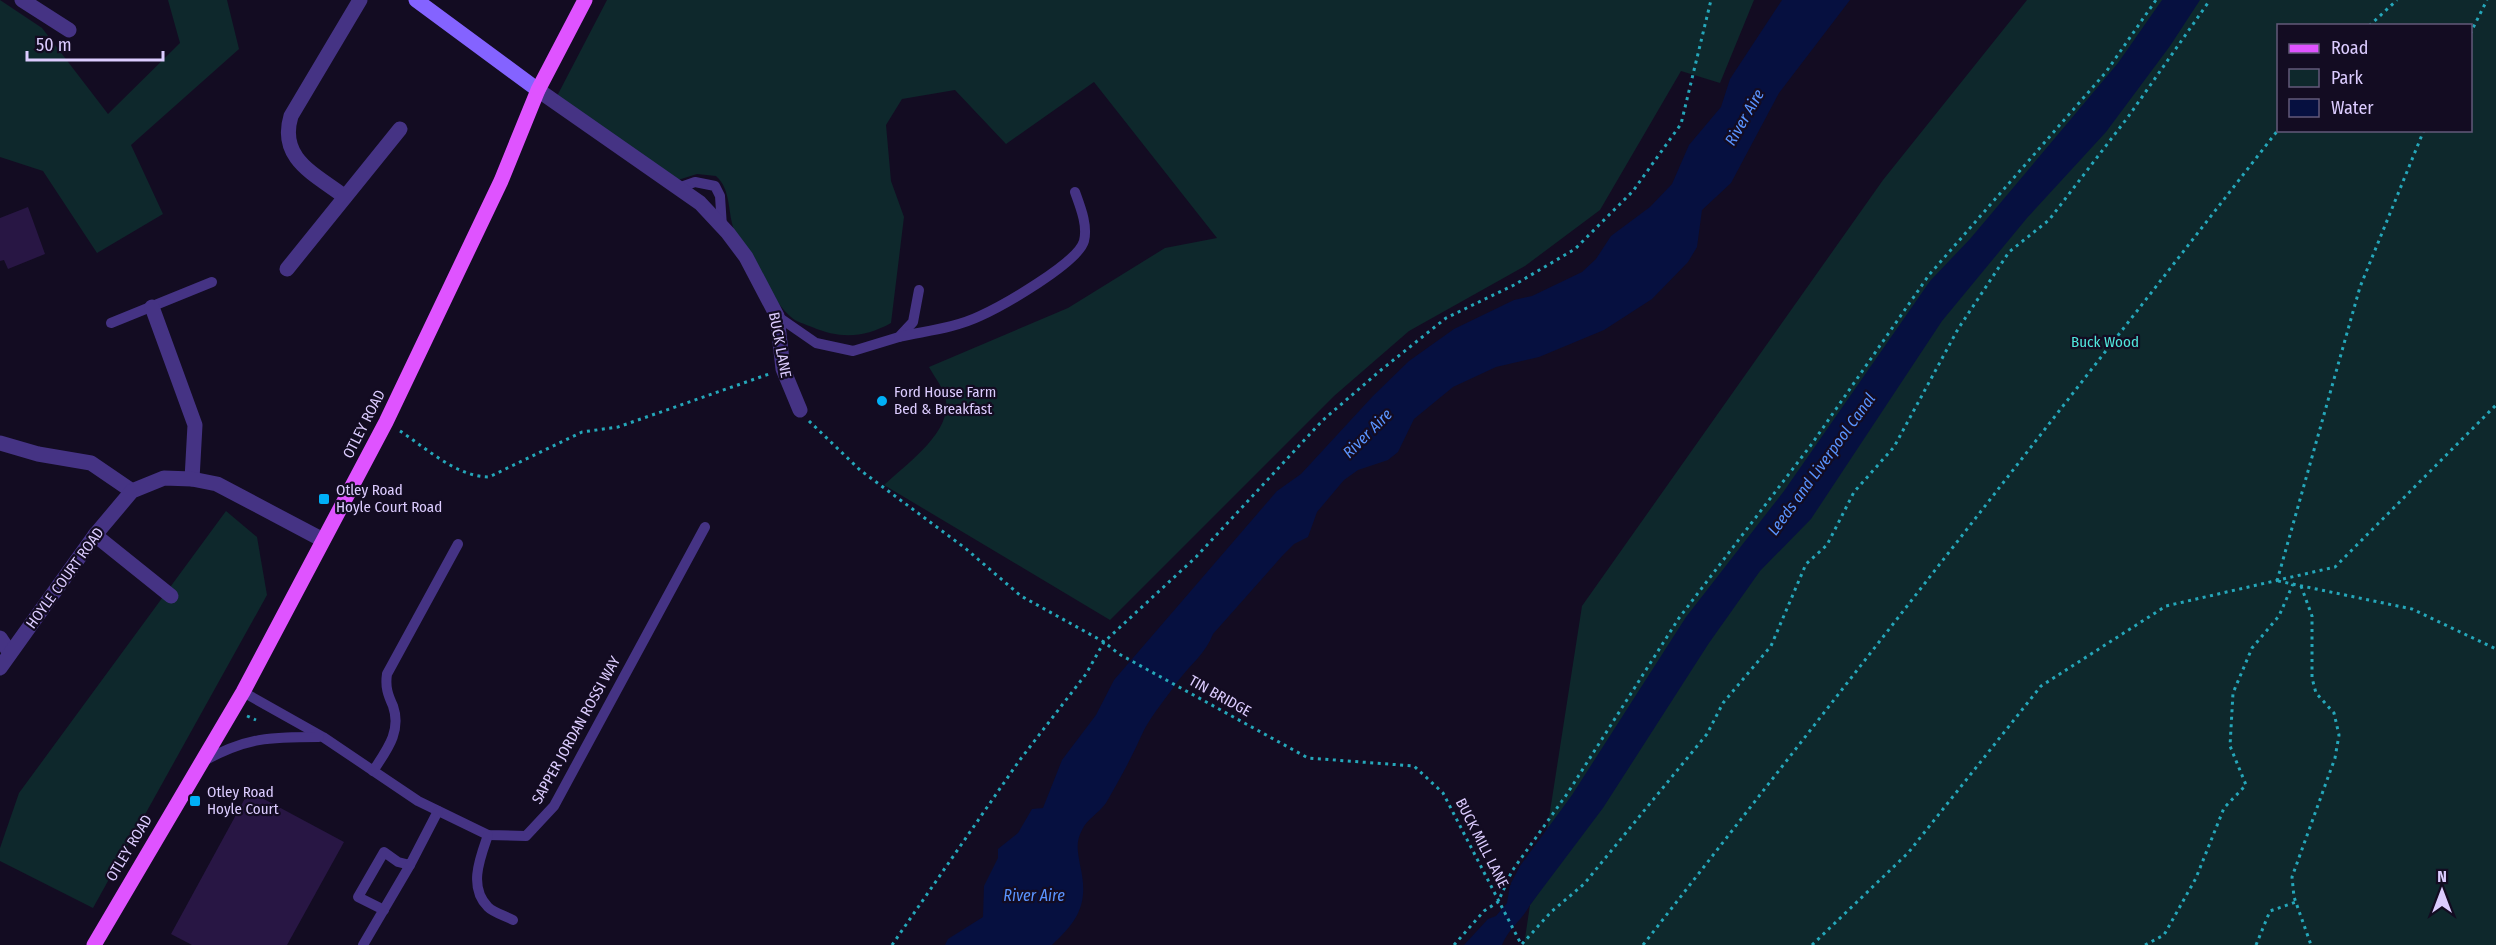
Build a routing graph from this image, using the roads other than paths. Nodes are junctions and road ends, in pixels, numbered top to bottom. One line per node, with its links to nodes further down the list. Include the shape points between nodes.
1 (22, 0): 5 (street)
2 (360, 0): 10 (street, via 291,116 287,131 288,145 296,159)
3 (416, 0): 6 (street)
4 (585, 0): 6 (main road, OTLEY ROAD)
5 (69, 30)
6 (538, 90): 8 (street, BUCK LANE); 25 (main road, OTLEY ROAD, via 501,181 386,422)
7 (400, 129): 10 (street)
8 (678, 188): 11 (street, BUCK LANE, via 700,203); 11 (lane, via 695,182 715,186 720,196)
9 (1075, 192): 18 (lane, via 1083,217 1084,241 1077,255 1064,266 979,316)
10 (345, 197): 12 (street)
11 (722, 227): 16 (street, BUCK LANE, via 746,257)
12 (287, 269)
13 (212, 282): 15 (lane)
14 (919, 290): 18 (lane, via 913,322)
15 (152, 306): 17 (lane); 21 (street, via 195,425)
16 (777, 316): 18 (lane, via 816,343 833,349 853,351); 19 (street, BUCK LANE, via 783,369)
17 (111, 324)
18 (899, 337)
19 (800, 410)
20 (0, 443): 22 (street, via 92,463)
21 (192, 479): 22 (street, HOYLE COURT ROAD, via 164,478); 25 (street, HOYLE COURT ROAD, via 240,494)
22 (132, 491): 24 (street, HOYLE COURT ROAD)
23 (705, 527): 36 (lane, SAPPER JORDAN ROSSI WAY, via 554,806 526,836)
24 (95, 535): 27 (street); 29 (street, HOYLE COURT ROAD)
25 (323, 540): 31 (main road, OTLEY ROAD)
26 (458, 544): 34 (lane, via 387,674 386,689 394,712 395,733)
27 (171, 596)
28 (0, 638): 29 (street)
29 (10, 653): 30 (street, HOYLE COURT ROAD)
30 (0, 668)
31 (243, 692): 32 (lane, SAPPER JORDAN ROSSI WAY); 33 (main road, OTLEY ROAD)
32 (323, 737): 33 (lane, via 258,739 233,745); 34 (lane, SAPPER JORDAN ROSSI WAY)
33 (202, 762): 40 (main road, OTLEY ROAD)
34 (373, 771): 35 (lane, SAPPER JORDAN ROSSI WAY)
35 (438, 811): 36 (lane, SAPPER JORDAN ROSSI WAY); 37 (lane)
36 (488, 836): 39 (lane, via 478,866 477,889 488,908)
37 (410, 865): 38 (lane); 38 (lane, via 384,852 358,897)
38 (384, 910): 41 (lane)
39 (513, 920)
40 (94, 945)
41 (363, 945)

